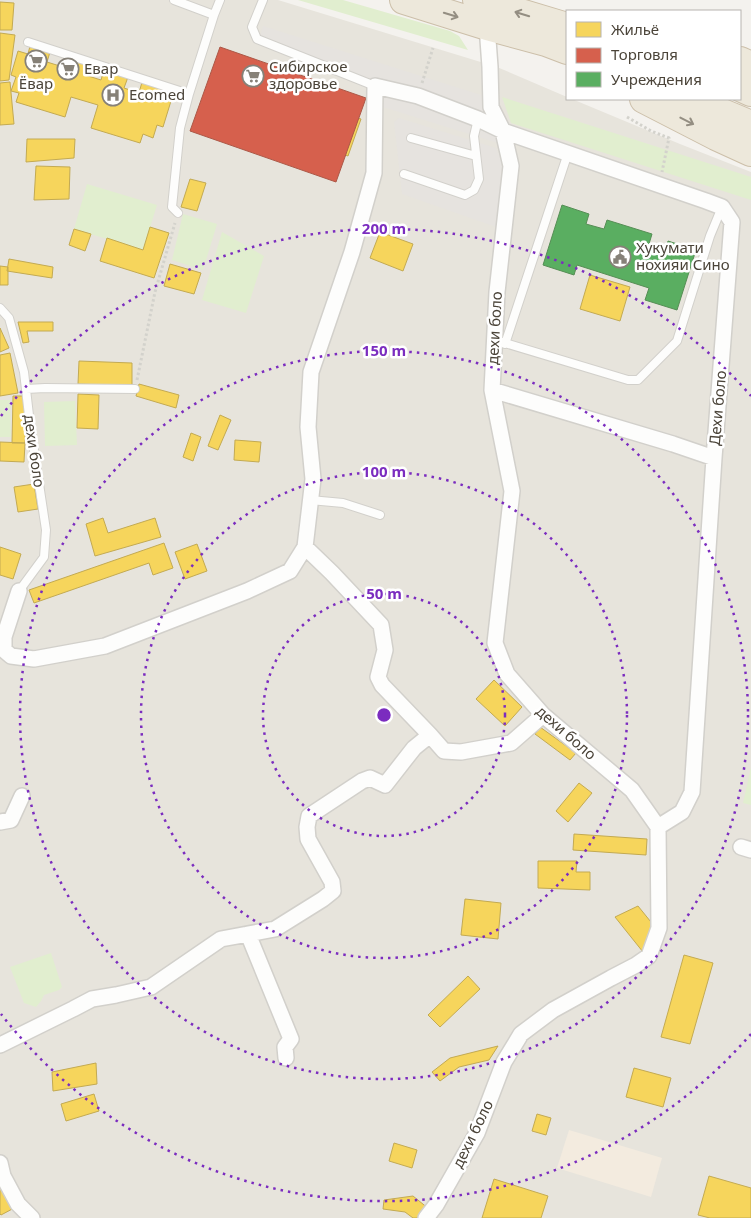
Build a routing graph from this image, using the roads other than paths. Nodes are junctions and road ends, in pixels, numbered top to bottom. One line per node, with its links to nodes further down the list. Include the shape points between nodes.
1 (174, 0): 6 (lane)
2 (220, 0): 6 (lane)
3 (264, 0): 13 (lane, via 252,27 257,39)
4 (404, 0): 7 (highway, one-way to 7)
5 (477, 0): 8 (highway, one-way to 5)
6 (214, 15): 14 (lane)
7 (487, 26): 9 (highway); 19 (street, дехи боло, via 491,107)
8 (566, 27)
9 (524, 36): 11 (highway); 12 (highway)
10 (28, 42): 14 (lane)
11 (566, 50)
12 (566, 62)
13 (375, 86): 17 (street, via 418,96); 33 (street, via 374,173 352,252 311,372 308,427 313,479)
14 (189, 94): 26 (lane, via 180,128 172,206)
15 (691, 100): 18 (highway)
16 (635, 108): 21 (highway, one-way to 21, via 716,136)
17 (478, 119): 19 (street); 23 (lane, via 474,136)
18 (750, 125)
19 (503, 131): 22 (street); 28 (street, дехи боло, via 511,166 497,292)
20 (411, 138): 23 (lane)
21 (751, 152)
22 (568, 154): 25 (street); 28 (lane)
23 (476, 156): 24 (lane, via 479,179 474,190 465,195)
24 (404, 174)
25 (722, 207): 28 (lane, via 677,341 638,380 628,380); 32 (street, Дехи боло, via 732,222)
26 (178, 213)
27 (0, 308): 30 (lane, дехи боло, via 9,318)
28 (500, 342): 31 (street, дехи боло)
29 (135, 389): 30 (lane)
30 (26, 390): 36 (lane, дехи боло, via 46,530 44,558)
31 (492, 390): 32 (street); 37 (street, дехи боло, via 512,491 495,643 507,674)
32 (714, 458): 41 (street, Дехи боло, via 692,792 682,812)
33 (310, 500): 34 (lane, via 343,503); 35 (street)
34 (380, 515)
35 (305, 547): 36 (street, via 290,571 247,590 105,646 34,659 11,656 4,650 4,637); 38 (street, via 381,625 385,650 378,677)
36 (20, 591)
37 (543, 715): 38 (street, via 511,743 469,751 444,751); 41 (street, дехи боло, via 632,790)
38 (430, 735): 42 (street, via 414,748 385,786 370,778 362,781 308,816 308,838 332,882 333,890 275,929)
39 (22, 796): 40 (street, via 11,820)
40 (0, 822)
41 (658, 827): 47 (street, дехи боло, via 659,928 649,956 553,1010 521,1034 504,1062 477,1133)
42 (248, 934): 43 (street, via 220,939 151,987 92,999); 44 (street, via 291,1039 285,1047)
43 (0, 1044)
44 (286, 1058)
45 (0, 1163): 46 (street, via 18,1204)
46 (32, 1218)
47 (426, 1218)

